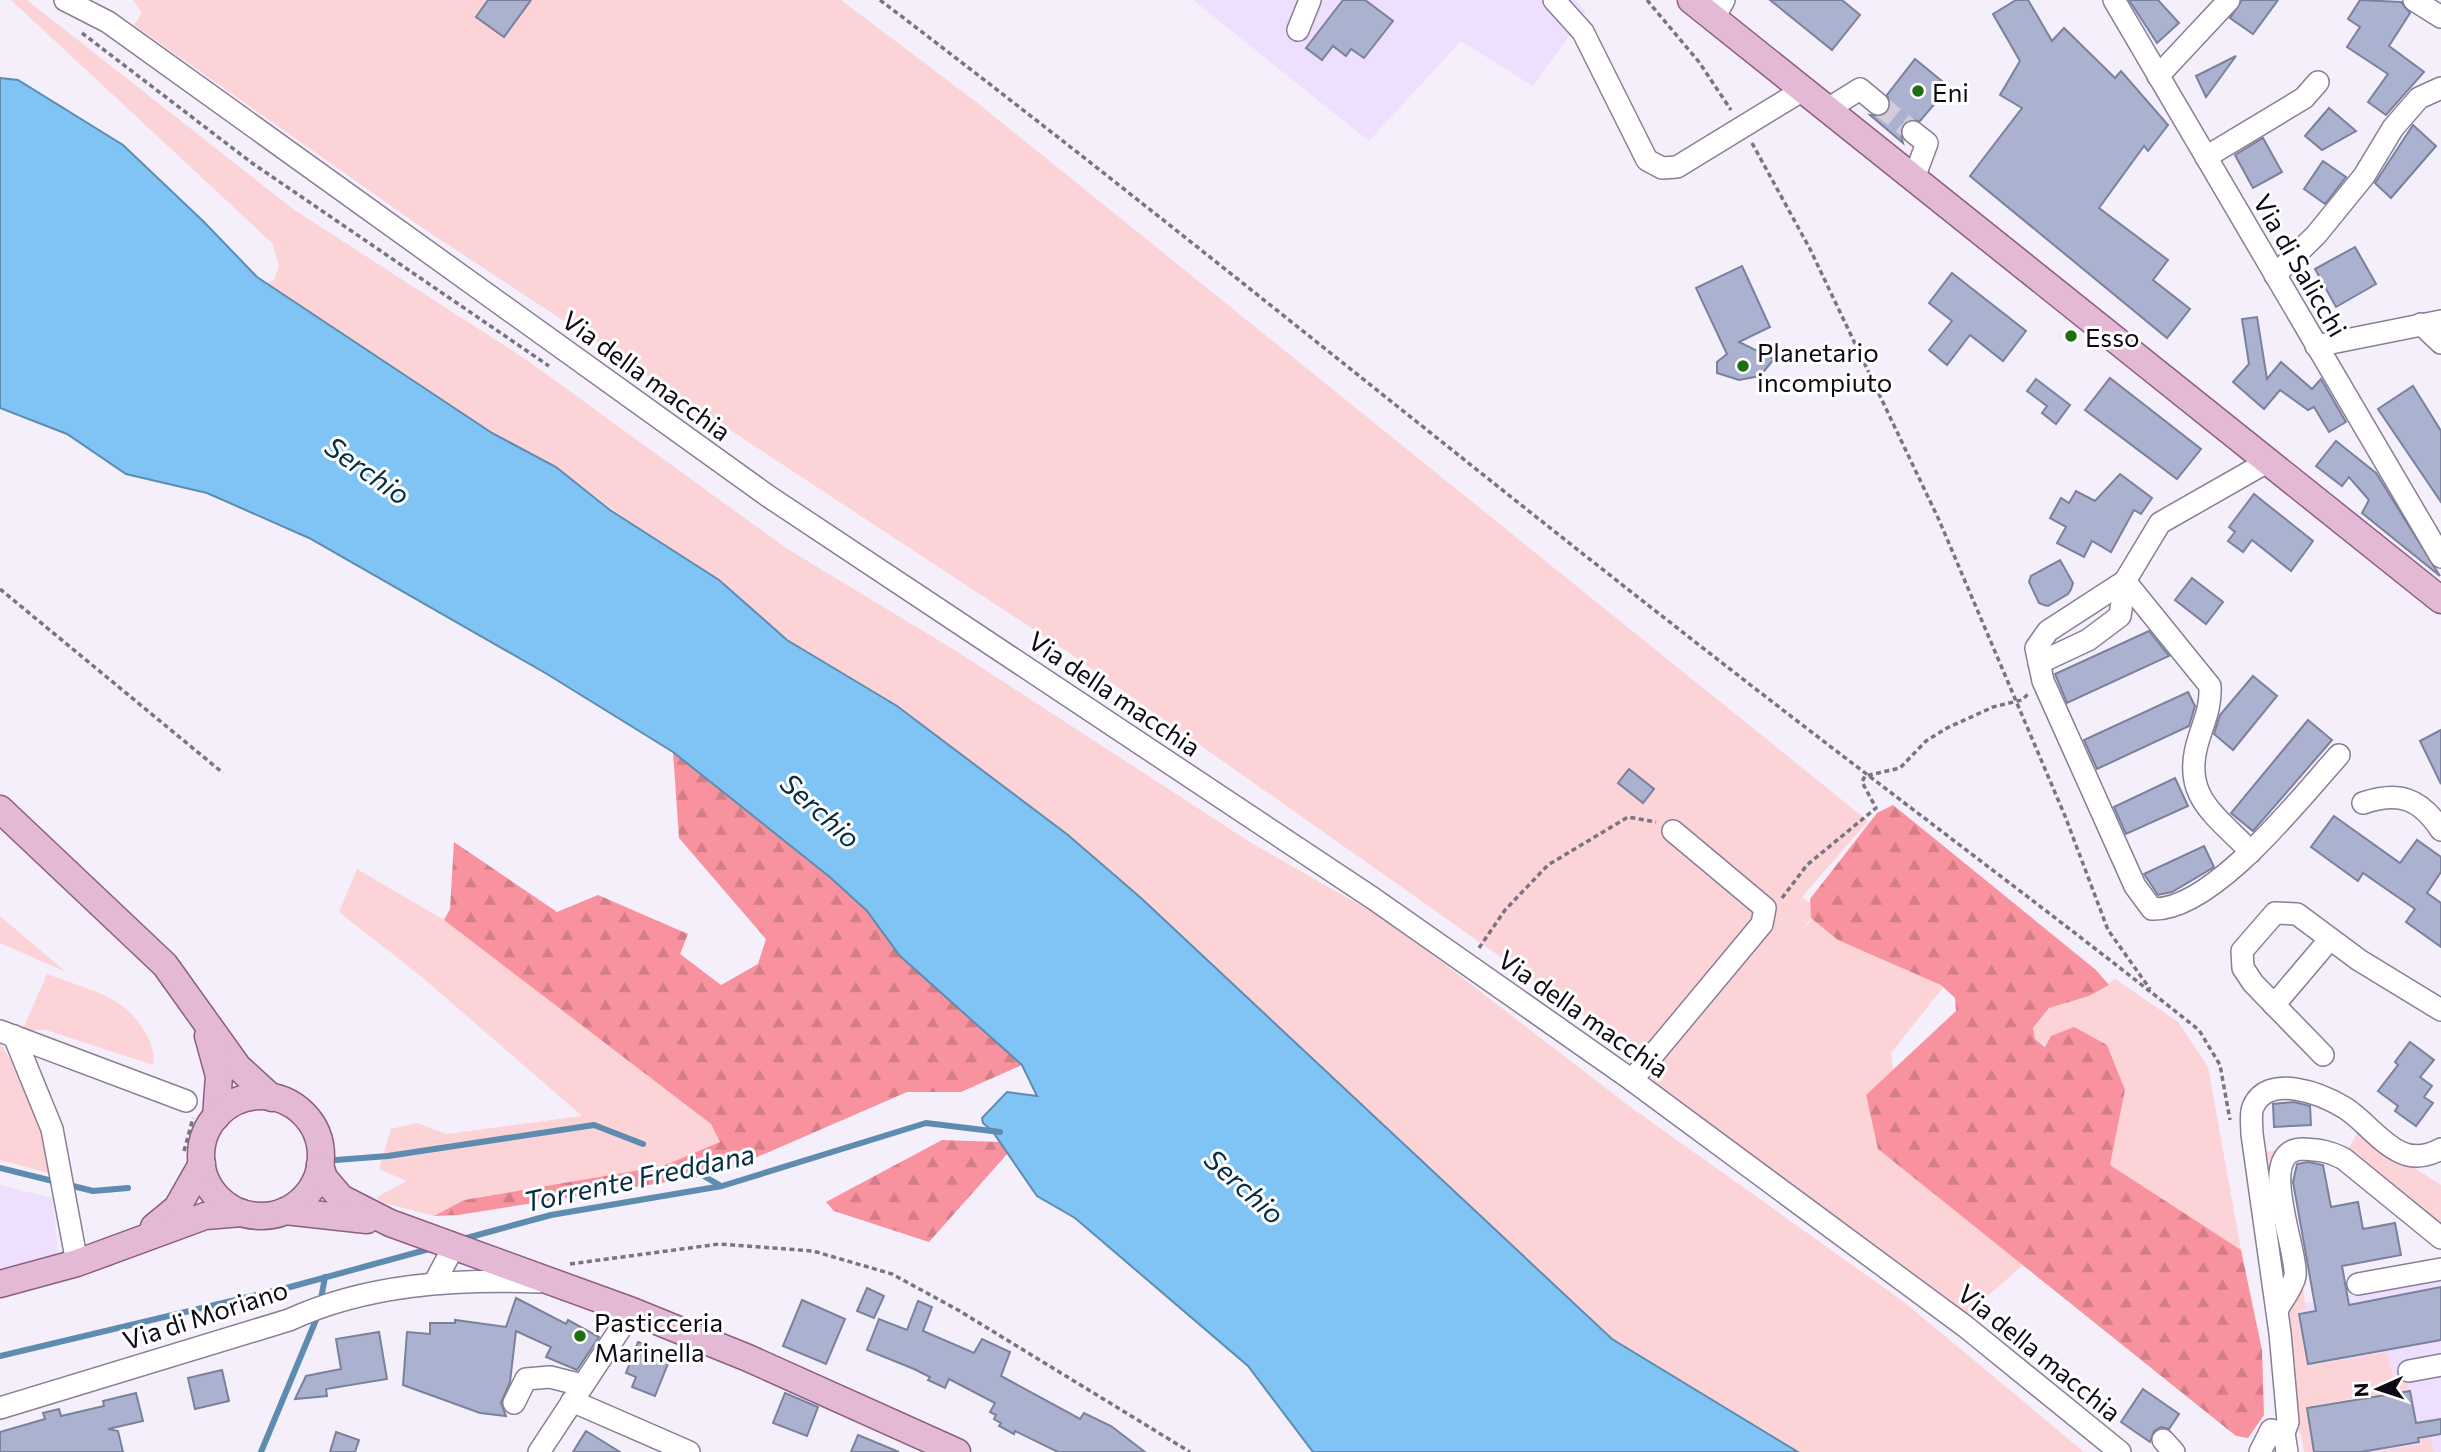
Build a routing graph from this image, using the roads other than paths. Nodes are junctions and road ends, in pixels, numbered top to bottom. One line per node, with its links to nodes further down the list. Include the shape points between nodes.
1 (65, 0): 41 (street, Via della macchia, via 108,22 768,496 1374,899)
2 (1310, 0): 10 (street)
3 (1553, 0): 14 (street, via 1583,32 1647,160 1662,168 1677,167)
4 (1691, 0): 8 (main road)
5 (2114, 0): 11 (street, Via di Salicchi)
6 (2229, 0): 11 (street)
7 (2414, 0): 9 (street)
8 (1719, 9): 14 (main road)
9 (2441, 17)
10 (1298, 30)
11 (2158, 75): 18 (street, Via di Salicchi)
12 (2318, 82): 18 (street, via 2304,98)
13 (2441, 88): 20 (street, via 2419,98 2393,128 2364,176)
14 (1803, 90): 16 (main road)
15 (1878, 103): 16 (street, via 1860,89)
16 (1828, 109): 19 (main road)
17 (1913, 132): 19 (street, via 1927,143)
18 (2206, 158): 20 (street, Via di Salicchi)
19 (1914, 178): 24 (main road)
20 (2274, 275): 23 (street, Via di Salicchi)
21 (2431, 322): 22 (street); 23 (street)
22 (2441, 343)
23 (2316, 346): 25 (street, Via di Salicchi)
24 (2267, 461): 26 (street, via 2160,523); 27 (main road)
25 (2441, 557)
26 (2124, 581): 28 (street, via 2120,617); 28 (street, via 2048,631 2036,648); 34 (street, via 2210,686 2211,706 2192,766 2193,785)
27 (2441, 600)
28 (2041, 672): 34 (street, via 2135,886 2152,909 2188,899 2237,867)
29 (2339, 755): 34 (street)
30 (2363, 803): 32 (street, via 2385,795 2398,796 2431,815)
31 (0, 809): 38 (main road, via 165,965)
32 (2441, 830)
33 (1673, 831): 41 (street, via 1765,908 1762,924)
34 (2251, 852)
35 (2330, 939): 36 (street); 36 (street, via 2297,914 2275,913 2242,951 2243,968); 37 (street)
36 (2274, 1004): 40 (street)
37 (2441, 1010)
38 (205, 1024): 42 (main road, via 238,1067); 43 (main road, via 219,1076)
39 (7, 1033): 43 (street); 53 (street, via 52,1129)
40 (2323, 1055)
41 (1632, 1080): 69 (street, Via della macchia, via 1966,1326)
42 (279, 1096): 43 (main road); 46 (main road, via 310,1122)
43 (198, 1111): 45 (main road, via 204,1139)
44 (2441, 1149): 57 (street, via 2419,1156 2400,1152 2346,1108 2321,1096 2281,1088 2263,1093 2252,1108 2252,1134)
45 (193, 1158): 48 (main road, via 220,1200); 50 (main road, via 177,1208)
46 (326, 1160): 47 (main road, via 305,1197); 49 (main road, via 324,1178 341,1198)
47 (285, 1211): 48 (main road, via 264,1216); 49 (main road)
48 (242, 1213): 50 (main road, via 205,1216)
49 (390, 1223): 52 (main road)
50 (142, 1238): 53 (main road)
51 (2441, 1238): 57 (street, via 2344,1159 2327,1150 2297,1149 2286,1154 2279,1165 2295,1277)
52 (472, 1259): 58 (main road, via 557,1273); 63 (street, Via di Moriano, via 433,1280 327,1304 289,1320)
53 (77, 1263): 55 (main road)
54 (2441, 1269): 56 (street)
55 (0, 1284)
56 (2358, 1284)
57 (2277, 1310): 64 (street)
58 (632, 1311): 61 (street); 65 (main road)
59 (2441, 1366): 60 (street)
60 (2409, 1371)
61 (577, 1393): 62 (street, via 550,1377 526,1379); 66 (street); 67 (street)
62 (514, 1403)
63 (0, 1408)
64 (2286, 1442): 70 (street, via 2271,1430)
65 (921, 1444): 68 (main road)
66 (539, 1452)
67 (689, 1452)
68 (957, 1452)
69 (2120, 1452)
70 (2260, 1452)

